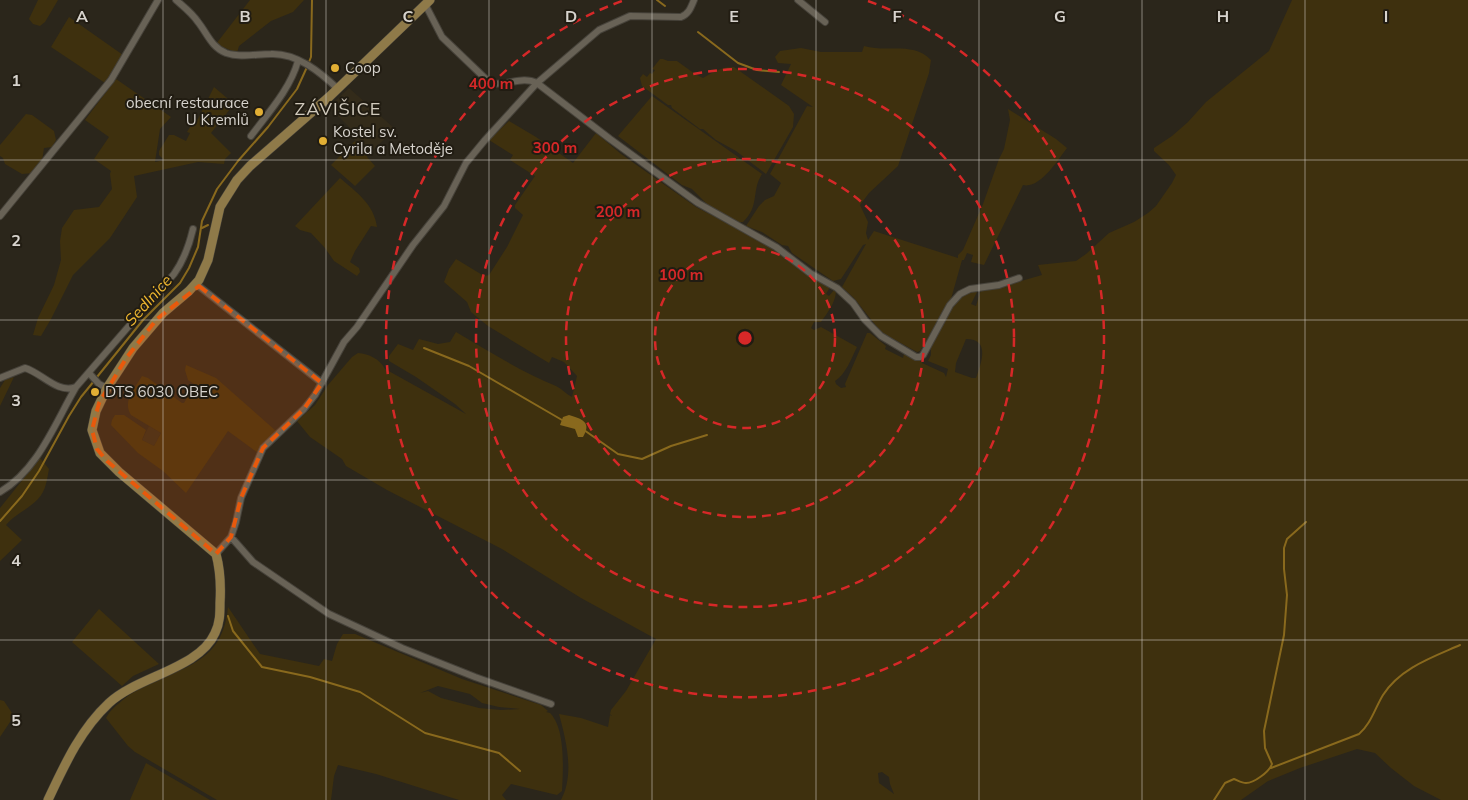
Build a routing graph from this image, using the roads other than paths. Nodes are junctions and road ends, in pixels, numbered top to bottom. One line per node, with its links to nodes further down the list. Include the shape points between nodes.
1 (158, 0): 11 (street, via 111,80)
2 (176, 0): 7 (street, via 226,53 273,54)
3 (694, 0): 8 (street, via 686,15 630,16 599,30)
4 (798, 0): 6 (street)
5 (428, 2): 8 (street, via 442,37 490,83 497,85 524,79); 9 (street)
6 (825, 22)
7 (300, 62): 9 (street, via 314,68); 10 (street, via 285,91)
8 (537, 83): 13 (street, via 698,203 776,247 810,273 837,288 880,336 916,357 923,355 950,305 960,294); 17 (street, via 466,163 444,206 344,342)
9 (338, 89): 14 (street, via 237,180 220,207 208,260)
10 (251, 136)
11 (0, 216)
12 (193, 228): 15 (street, via 190,245 174,274)
13 (1019, 278)
14 (196, 284): 17 (street); 18 (street, via 152,324)
15 (90, 375): 18 (street); 19 (street)
16 (0, 378): 19 (street, via 28,368 60,386)
17 (322, 383): 21 (street, via 304,409 259,454)
18 (103, 386): 22 (street, via 92,423 100,453)
19 (76, 387): 20 (street, via 37,457 17,480)
20 (0, 492)
21 (230, 537): 22 (street); 23 (street, via 253,562 329,614 466,674)
22 (216, 554): 24 (street, via 220,618 208,645 194,657 132,686 108,704 69,755)
23 (551, 704)
24 (48, 800)

